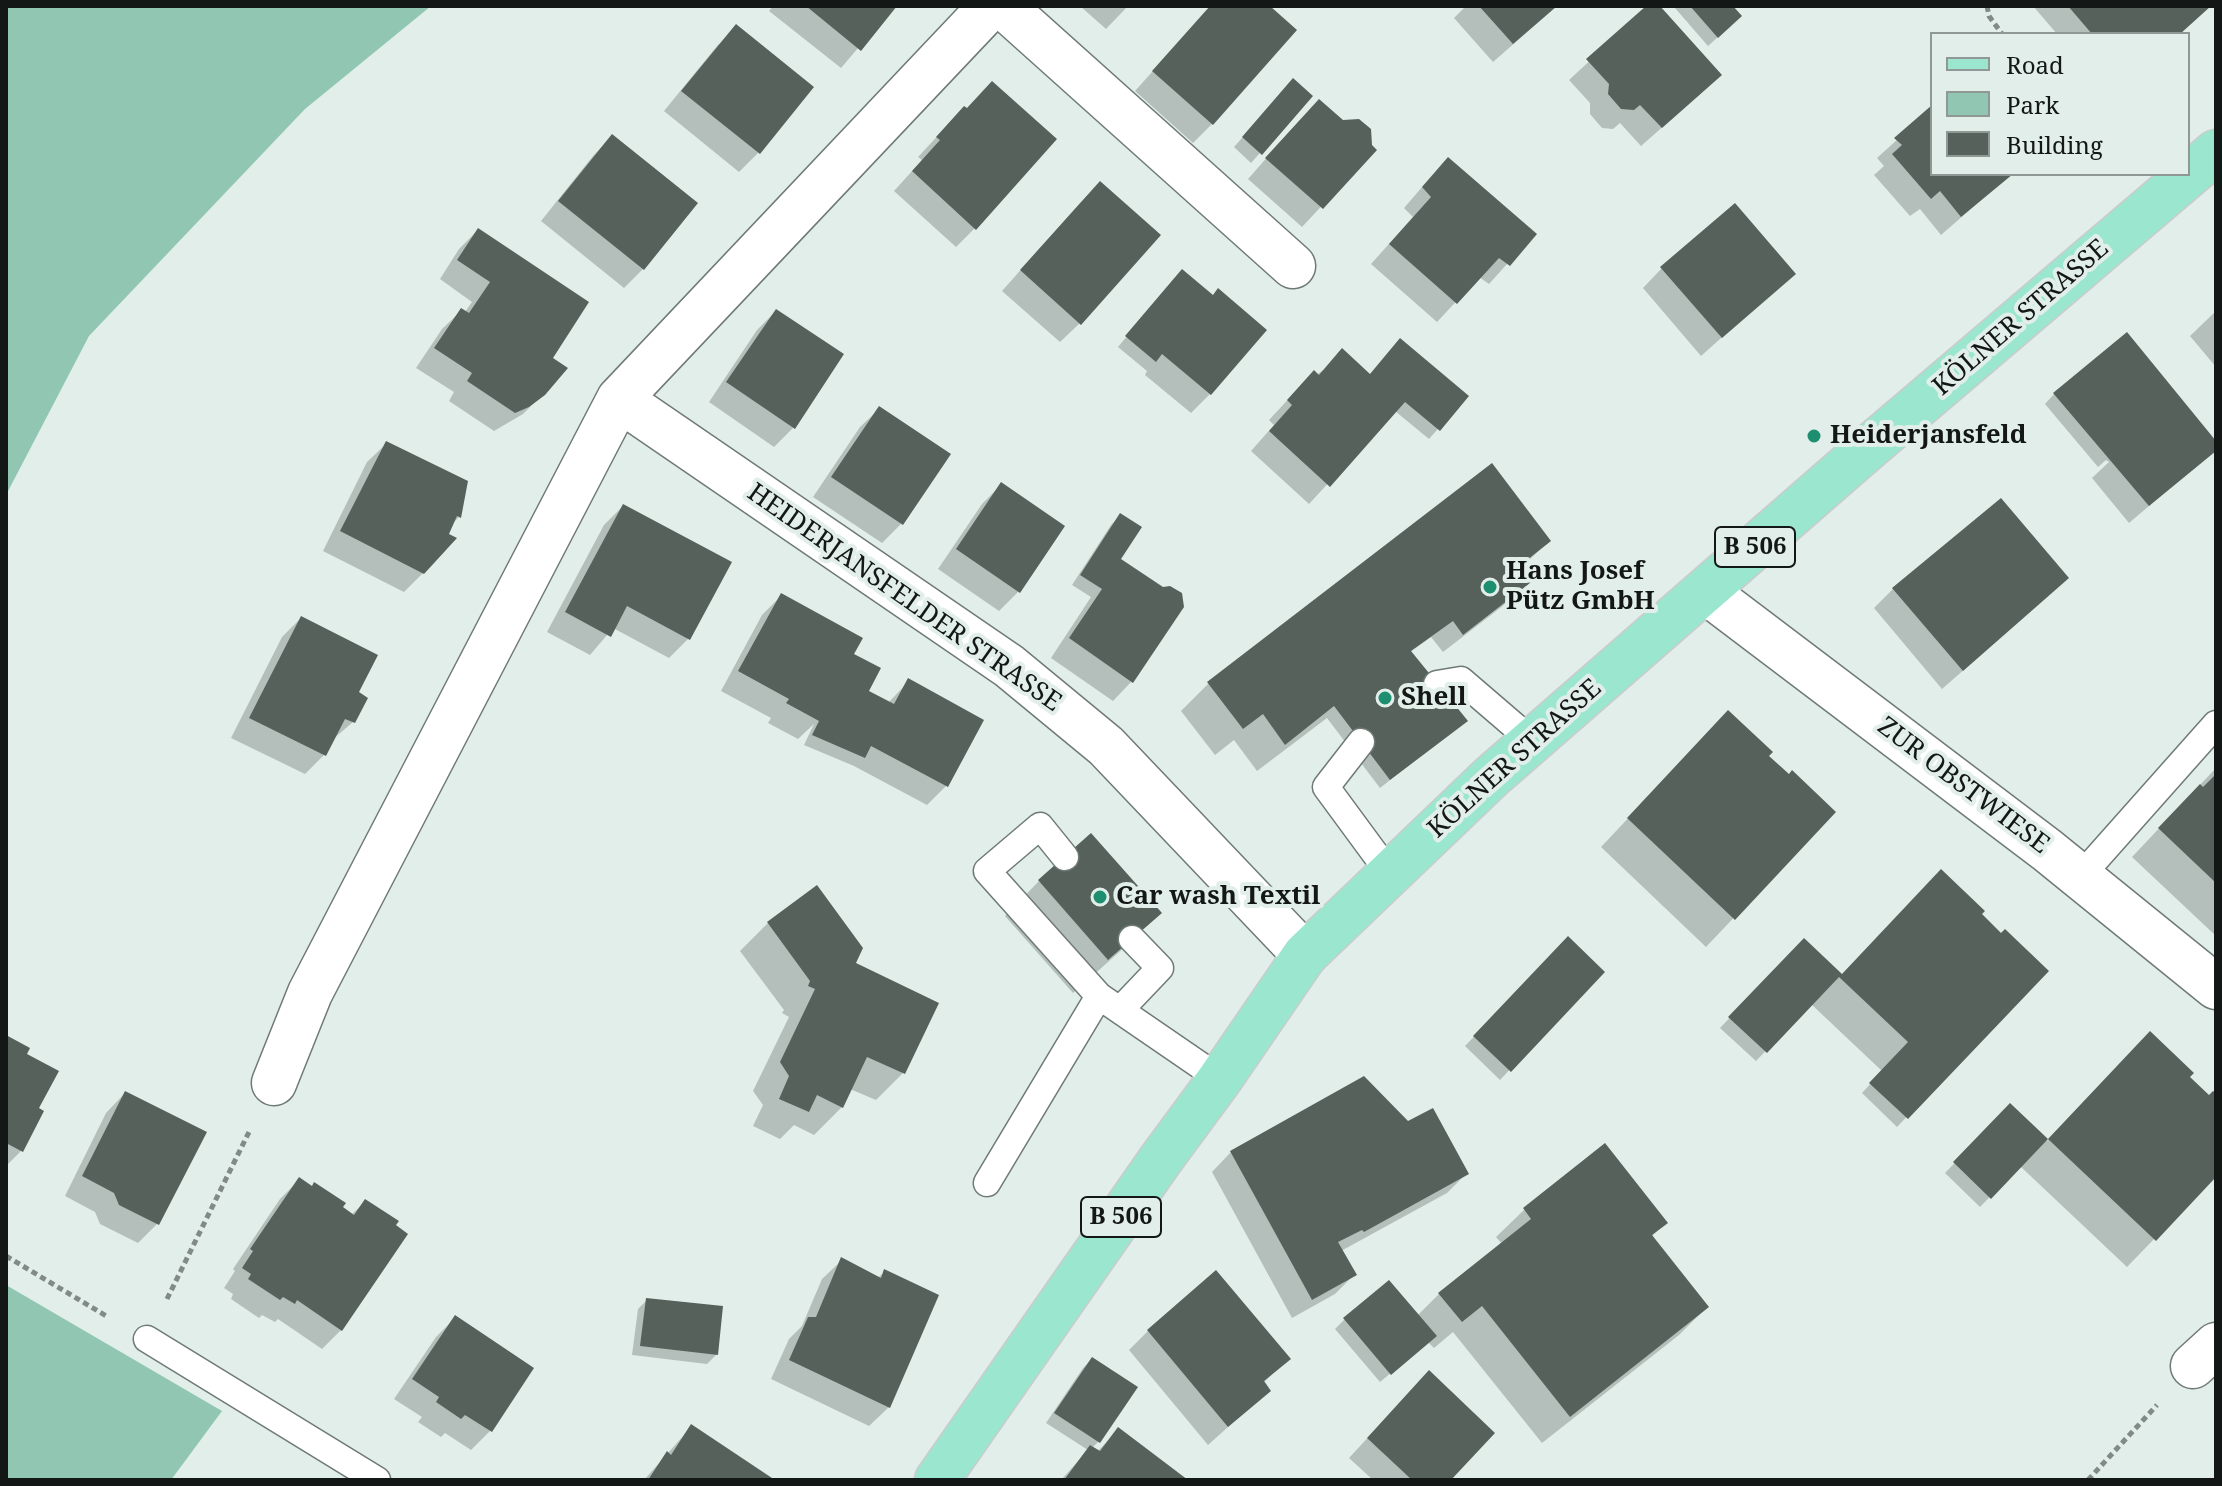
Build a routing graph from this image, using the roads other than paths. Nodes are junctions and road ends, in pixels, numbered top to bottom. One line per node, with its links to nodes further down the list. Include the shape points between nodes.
1 (991, 6): 7 (street)
2 (1003, 6): 6 (street)
3 (2216, 152): 4 (main road, KÖLNER STRASSE / B 506)
4 (2190, 174)
5 (2188, 176): 8 (main road, KÖLNER STRASSE / B 506)
6 (1293, 266)
7 (619, 399): 17 (street, HEIDERJANSFELDER STRASSE, via 1009,666 1106,746); 21 (street, via 310,993)
8 (1705, 591): 11 (main road, KÖLNER STRASSE / B 506); 15 (street, ZUR OBSTWIESE)
9 (1437, 684): 11 (lane, via 1461,680)
10 (2216, 724): 15 (lane)
11 (1532, 741): 14 (main road, KÖLNER STRASSE / B 506)
12 (1361, 742): 14 (lane, via 1326,787)
13 (1065, 857): 19 (lane, via 1040,826 987,871)
14 (1390, 874): 17 (main road, KÖLNER STRASSE / B 506)
15 (2080, 877): 18 (street, ZUR OBSTWIESE)
16 (1132, 939): 19 (lane, via 1160,968)
17 (1305, 955): 20 (main road, KÖLNER STRASSE / B 506)
18 (2216, 987)
19 (1110, 1003): 20 (lane); 22 (lane)
20 (1220, 1079): 25 (main road, KÖLNER STRASSE / B 506)
21 (274, 1083)
22 (987, 1183)
23 (147, 1339): 24 (lane)
24 (377, 1480)
25 (937, 1480)

